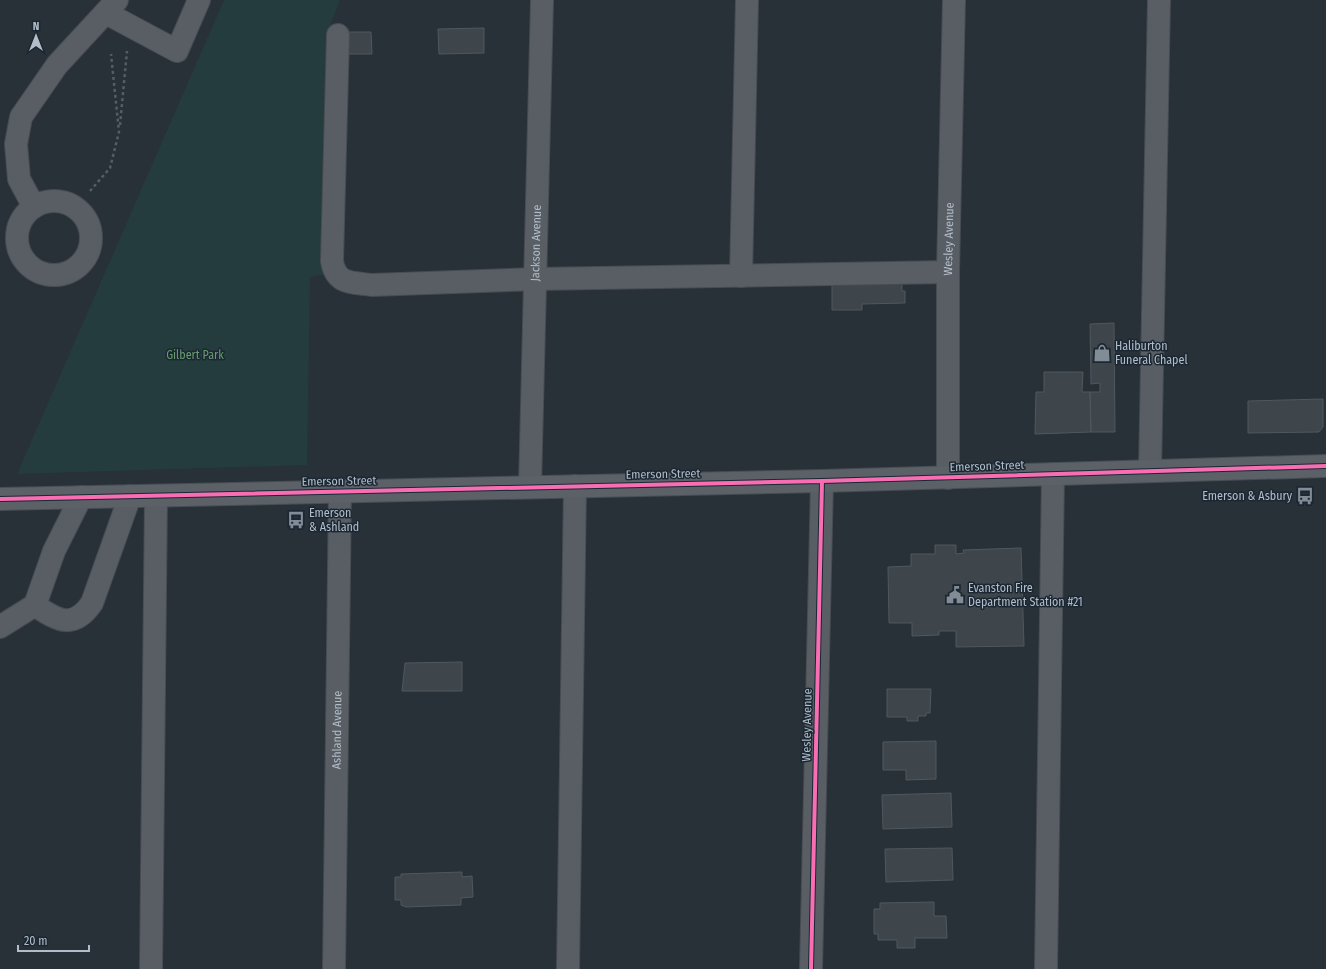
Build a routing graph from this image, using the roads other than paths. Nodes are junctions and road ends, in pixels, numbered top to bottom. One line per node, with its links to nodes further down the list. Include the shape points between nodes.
1 (199, 0): 6 (street, via 177,51)
2 (542, 0): 11 (street, Jackson Avenue)
3 (747, 0): 10 (street)
4 (954, 0): 9 (street, Wesley Avenue)
5 (1159, 0): 13 (street)
6 (111, 7): 8 (street, via 57,65 21,117 16,144 19,179)
7 (338, 35): 11 (street, via 332,261 338,277 347,282 372,285)
8 (34, 207)
9 (948, 272): 10 (street); 15 (street, Wesley Avenue)
10 (741, 276): 11 (street)
11 (536, 279): 18 (street, Jackson Avenue)
12 (1326, 466): 13 (main road, Emerson Street)
13 (1150, 471): 14 (main road, Emerson Street)
14 (1053, 474): 15 (main road, Emerson Street); 30 (street)
15 (948, 478): 16 (main road, Emerson Street)
16 (822, 482): 17 (main road, Emerson Street); 29 (street, Wesley Avenue)
17 (575, 486): 18 (main road, Emerson Street); 28 (street)
18 (530, 487): 19 (main road, Emerson Street)
19 (340, 491): 21 (main road, Emerson Street); 27 (street, Ashland Avenue)
20 (130, 496): 21 (main road, Emerson Street); 22 (main road, Emerson Street); 24 (street, via 95,596 84,614 76,620 64,621 49,616)
21 (156, 496): 26 (street)
22 (81, 497): 23 (main road, Emerson Street); 24 (street, via 54,550)
23 (0, 499)
24 (35, 606): 25 (street)
25 (0, 627)
26 (151, 969)
27 (334, 969)
28 (568, 969)
29 (812, 969)
30 (1046, 969)

